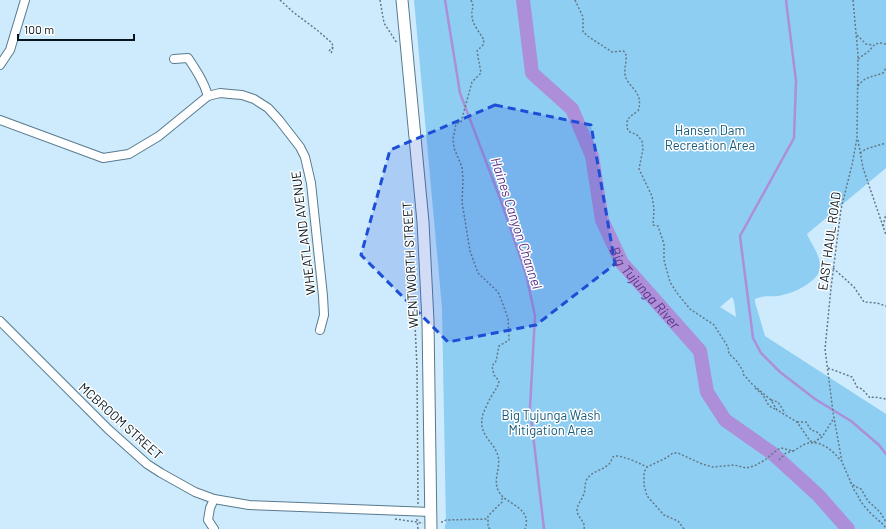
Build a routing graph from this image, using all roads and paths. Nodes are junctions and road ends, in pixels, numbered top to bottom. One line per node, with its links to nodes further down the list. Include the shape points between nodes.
1 (25, 0): 17 (street, via 10,50)
2 (280, 0): 11 (path, via 332,43)
3 (380, 0): 14 (path, via 384,23)
4 (402, 0): 14 (main road, WENTWORTH STREET)
5 (470, 0): 48 (path, via 474,6 471,15 484,40 477,51 481,73 472,82 461,122 456,124 453,139 462,167 462,202 472,258 481,277 497,291 508,318 510,339 499,346 496,361 492,366 499,381 483,416 482,430 498,455 496,484)
6 (575, 0): 34 (path, via 582,17 583,32 612,52 623,51 627,56 625,77 639,98 638,111 629,117 626,124 628,131 638,135 642,141 639,169 652,196 653,225 658,226 664,244 664,260 670,282 690,309 714,325 728,347 729,354)
7 (853, 0): 8 (path, EAST HAUL ROAD)
8 (856, 34): 9 (path, via 866,44); 16 (path, EAST HAUL ROAD)
9 (875, 44): 10 (path); 16 (path)
10 (886, 44)
11 (333, 47): 12 (path); 13 (path)
12 (329, 51)
13 (331, 54)
14 (407, 55): 51 (main road, WENTWORTH STREET, via 422,214 428,314)
15 (174, 59): 20 (street, via 188,58)
16 (858, 59): 19 (path, EAST HAUL ROAD)
17 (0, 65)
18 (886, 68): 19 (path, via 883,73 867,77)
19 (858, 86): 22 (path, EAST HAUL ROAD)
20 (208, 96): 21 (street, via 159,136 129,154 103,158); 32 (street, WHEATLAND AVENUE, via 220,93 254,99 268,108 303,152 311,183 323,296 324,315)
21 (0, 120)
22 (857, 138): 24 (path); 28 (path, EAST HAUL ROAD, via 841,209)
23 (886, 143): 24 (path, via 866,149)
24 (860, 154): 26 (path)
25 (886, 214): 26 (path)
26 (883, 226): 27 (path)
27 (886, 235)
28 (833, 268): 30 (path, via 854,287 864,302); 33 (path, EAST HAUL ROAD, via 825,349)
29 (414, 302): 50 (path)
30 (886, 306)
31 (0, 321): 49 (street, MCBROOM STREET, via 108,429 147,464 195,492)
32 (320, 330)
33 (828, 368): 35 (path, via 852,377 857,387 870,398); 39 (path, EAST HAUL ROAD)
34 (755, 386): 36 (path); 37 (path, via 769,406)
35 (886, 399)
36 (771, 400): 37 (path); 38 (path, via 778,402)
37 (777, 410): 38 (path)
38 (787, 416): 40 (path)
39 (834, 418): 41 (path); 45 (path, EAST HAUL ROAD)
40 (797, 422): 41 (path, via 806,422 811,430); 42 (path)
41 (822, 437): 42 (path)
42 (814, 442): 43 (path); 45 (path, via 836,454)
43 (794, 451): 44 (path, via 786,453); 46 (path, via 781,448 766,460 746,468 734,465 713,467 678,453 673,453)
44 (780, 460)
45 (842, 462): 47 (path, EAST HAUL ROAD)
46 (647, 467): 60 (path, via 615,456 610,463 590,475 586,480 584,495 577,506); 61 (path, via 644,472 644,485 648,496 664,515 678,521)
47 (849, 481): 54 (path, via 861,489); 62 (path, EAST HAUL ROAD, via 864,506 884,524)
48 (502, 498): 52 (path, via 502,502); 59 (path, via 515,504 524,513 527,523)
49 (214, 499): 50 (street, via 249,505); 55 (street, via 208,520)
50 (418, 512): 51 (street); 56 (path)
51 (431, 512): 57 (main road, WENTWORTH STREET)
52 (488, 519): 53 (path); 58 (path)
53 (446, 520)
54 (886, 522)
55 (214, 529)
56 (418, 529)
57 (431, 529)
58 (490, 529)
59 (525, 529)
60 (584, 529)
61 (684, 529)
62 (886, 529)

